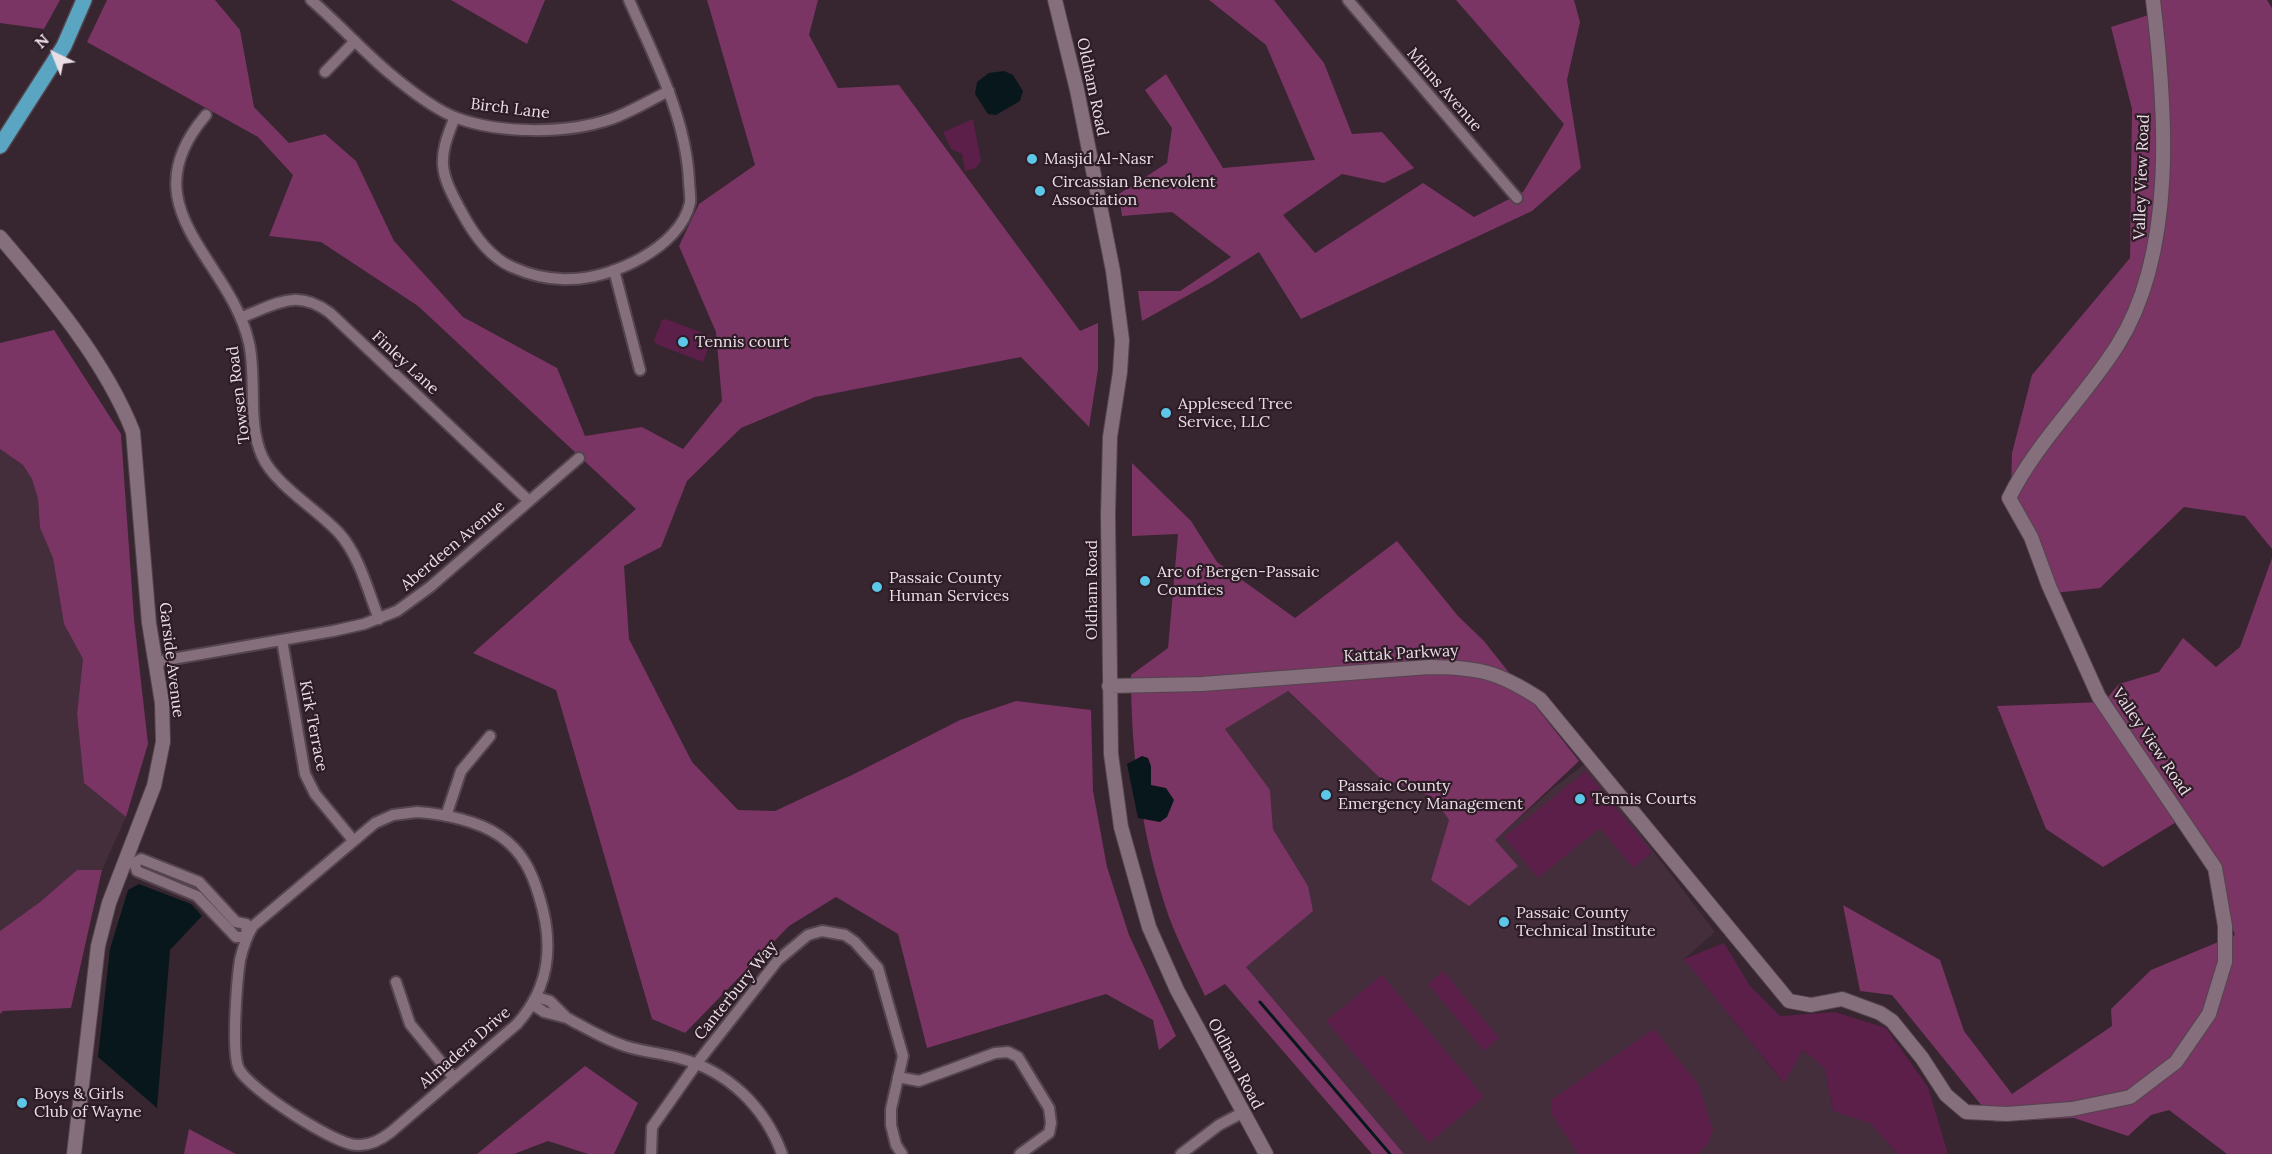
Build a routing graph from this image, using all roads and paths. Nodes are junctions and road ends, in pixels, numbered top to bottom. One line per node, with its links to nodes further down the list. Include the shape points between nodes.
1 (84, 0): 12 (main road, via 64,46)
2 (310, 0): 7 (street, Birch Lane)
3 (629, 0): 9 (street)
4 (1055, 0): 23 (street, Oldham Road, via 1113,271 1122,340 1110,436)
5 (1348, 0): 13 (street, Minns Avenue)
6 (2153, 0): 30 (street, Valley View Road, via 2162,141 2159,221 2148,280 2118,345 2009,498 2031,537 2099,697 2215,868 2225,926 2225,962 2209,1014 2176,1062 2130,1097 2072,1109 1976,1113 1966,1112 1946,1095 1922,1058 1887,1017 1842,999)
7 (355, 41): 8 (street); 11 (street, Birch Lane, via 388,72)
8 (325, 72)
9 (669, 91): 11 (street, Birch Lane, via 612,119 566,130 520,129); 15 (street, via 688,159 690,203 676,230 655,251)
10 (206, 115): 16 (street, Towsen Road, via 182,155 177,178 179,204 186,228)
11 (455, 117): 15 (street, via 442,162 444,180 469,226 488,249 510,266 546,278 572,279)
12 (0, 146)
13 (1517, 198)
14 (0, 237): 22 (street, Garside Avenue, via 74,331 120,402 133,432 148,623)
15 (615, 270): 17 (street)
16 (242, 317): 19 (street, Finley Lane, via 289,299 315,302); 20 (street, Towsen Road, via 252,362 256,431 262,456 274,473 344,539)
17 (640, 370)
18 (579, 458): 19 (street, Aberdeen Avenue)
19 (529, 501): 20 (street, Aberdeen Avenue, via 409,604)
20 (379, 619): 21 (street, Aberdeen Avenue)
21 (282, 640): 22 (street, Aberdeen Avenue); 26 (street, Kirk Terrace, via 305,774 315,794)
22 (155, 662): 27 (street, Garside Avenue, via 163,742 154,786)
23 (1109, 686): 30 (street, Kattak Parkway, via 1202,684 1429,666 1467,667 1496,674 1540,699 1783,996 1798,1005); 35 (street, Oldham Road, via 1114,789 1128,860 1149,927 1177,990)
24 (490, 736): 25 (street, via 461,771)
25 (446, 816): 26 (street, Almadera Drive, via 417,812 393,815); 31 (street, Almadera Drive, via 501,836 531,872 549,933 545,972)
26 (353, 840): 28 (street, Almadera Drive, via 264,916)
27 (129, 861): 28 (street, via 136,872 197,896 236,938); 36 (street, Garside Avenue, via 109,903 98,946)
28 (247, 937): 34 (street, Almadera Drive, via 240,962 235,1053 243,1076 256,1088 333,1137 355,1145 383,1139)
29 (396, 982): 34 (street, via 410,1024)
30 (1832, 999)
31 (534, 1000): 32 (street, via 535,1006 544,1012 567,1018 622,1045); 34 (street, Almadera Drive, via 517,1024)
32 (697, 1063): 33 (street, Canterbury Way, via 778,960 808,935 834,931 855,942 878,968 903,1056); 37 (street, Canterbury Way, via 651,1127); 38 (street, via 748,1098 765,1118)
33 (898, 1077): 39 (street, Canterbury Way, via 891,1125); 40 (street, via 919,1081 995,1053 1008,1052 1018,1057 1048,1108 1052,1123 1049,1133)
34 (454, 1078)
35 (1242, 1113): 41 (street); 42 (street, Oldham Road)
36 (74, 1154)
37 (651, 1154)
38 (783, 1154)
39 (902, 1154)
40 (1020, 1154)
41 (1181, 1154)
42 (1266, 1154)

